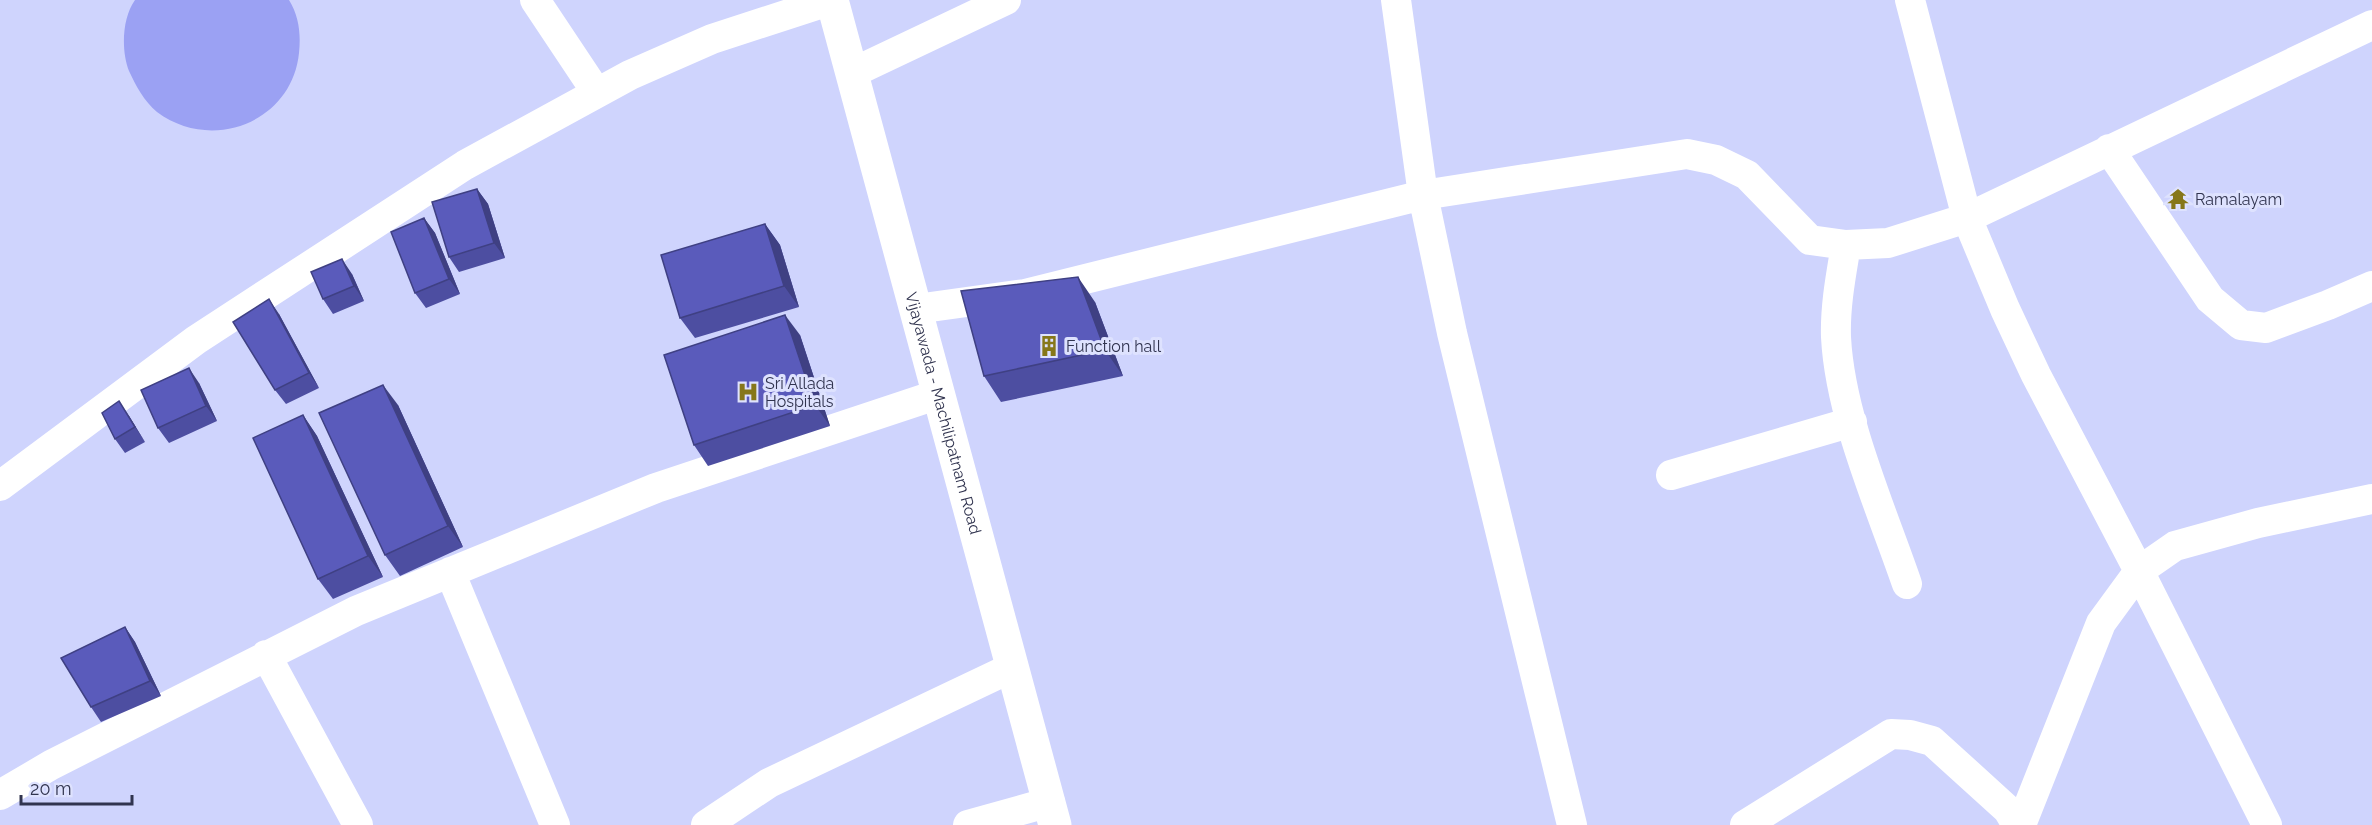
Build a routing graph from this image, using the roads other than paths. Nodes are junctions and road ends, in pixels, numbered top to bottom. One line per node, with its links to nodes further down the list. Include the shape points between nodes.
1 (535, 0): 8 (street)
2 (832, 0): 7 (highway, Vijayawada - Machilipatnam Road); 8 (street, via 712,39)
3 (1006, 0): 7 (street)
4 (1396, 0): 10 (street)
5 (1910, 0): 11 (street)
6 (2372, 25): 9 (street)
7 (852, 74): 14 (highway, Vijayawada - Machilipatnam Road)
8 (597, 93): 18 (street, via 465,165 196,340)
9 (2109, 149): 11 (street); 13 (street, via 2210,299 2241,325 2266,328)
10 (1424, 195): 12 (street, via 1687,154 1716,160 1747,175 1810,240); 14 (street, via 1025,294); 31 (street, via 1452,333)
11 (1967, 218): 12 (street, via 1888,243); 20 (street, via 2036,375)
12 (1846, 245): 16 (street, via 1836,334 1838,363)
13 (2372, 286)
14 (916, 309): 15 (highway, Vijayawada - Machilipatnam Road)
15 (939, 394): 21 (street, via 656,488); 24 (highway, Vijayawada - Machilipatnam Road)
16 (1852, 422): 17 (street); 22 (street)
17 (1671, 475)
18 (0, 486)
19 (2372, 500): 20 (street, via 2258,523 2175,546)
20 (2139, 570): 33 (street, via 2101,623); 34 (street)
21 (450, 572): 23 (street, via 356,610); 28 (street)
22 (1907, 584)
23 (266, 655): 25 (street); 27 (street)
24 (1013, 667): 26 (highway, Vijayawada - Machilipatnam Road); 29 (street, via 769,783)
25 (0, 795)
26 (1053, 813): 30 (street)
27 (358, 825)
28 (555, 825)
29 (706, 825)
30 (968, 825)
31 (1572, 825)
32 (1745, 825): 33 (street, via 1891,734 1932,741 2008,810)
33 (2019, 825)
34 (2267, 825)

